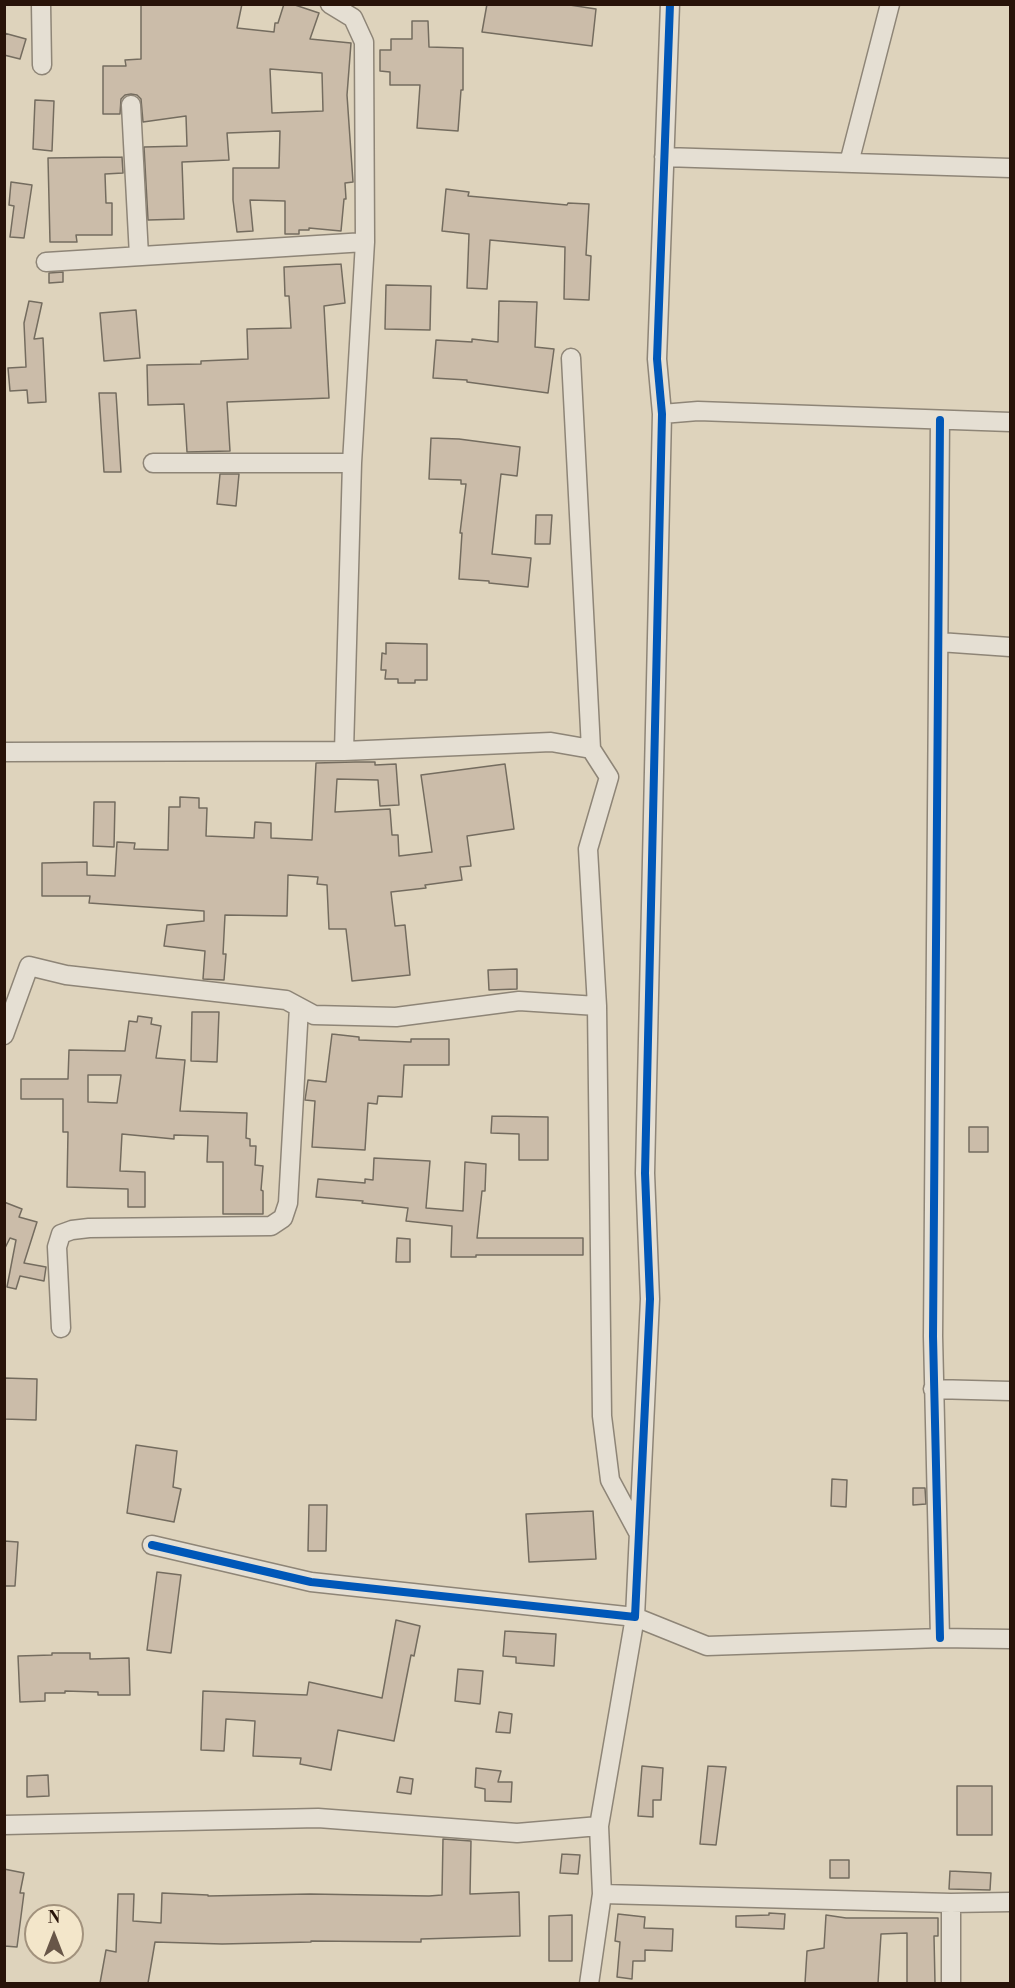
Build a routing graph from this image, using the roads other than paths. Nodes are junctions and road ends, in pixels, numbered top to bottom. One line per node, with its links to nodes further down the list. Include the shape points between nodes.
1 (41, 4): 5 (street)
2 (330, 4): 10 (street, via 353,18 364,42)
3 (670, 4): 7 (street)
4 (890, 4): 8 (street)
5 (42, 65)
6 (131, 105): 11 (street)
7 (664, 157): 8 (street); 14 (street, via 657,359)
8 (849, 163): 9 (street)
9 (1011, 168)
10 (365, 242): 11 (street); 18 (street)
11 (139, 256): 12 (street)
12 (46, 262)
13 (571, 358): 21 (street)
14 (662, 414): 15 (street, via 698,411); 30 (street, via 645,1173 650,1299)
15 (940, 420): 16 (street); 19 (street)
16 (1011, 422)
17 (153, 463): 18 (street)
18 (352, 463): 22 (street)
19 (939, 642): 20 (street); 28 (street)
20 (1011, 647)
21 (591, 749): 22 (street, via 551,742); 24 (street, via 609,777 588,849)
22 (344, 751): 23 (street)
23 (4, 752)
24 (597, 1006): 25 (street, via 519,1001 396,1017 314,1015); 30 (street, via 602,1416 610,1480)
25 (299, 1008): 26 (street, via 286,1000 66,975 29,966); 27 (street, via 288,1203 283,1218 271,1226 89,1228 61,1234 57,1246)
26 (4, 1035)
27 (61, 1328)
28 (933, 1389): 29 (street); 33 (street)
29 (1011, 1391)
30 (639, 1535): 32 (street)
31 (152, 1545): 32 (street, via 311,1582)
32 (635, 1617): 33 (street, via 708,1646); 36 (street)
33 (940, 1638): 34 (street)
34 (1011, 1639)
35 (4, 1825): 36 (street, via 318,1818 517,1833)
36 (599, 1826): 37 (street)
37 (602, 1894): 39 (street); 40 (street)
38 (1011, 1902): 39 (street)
39 (951, 1903): 41 (street)
40 (589, 1983)
41 (951, 1983)

